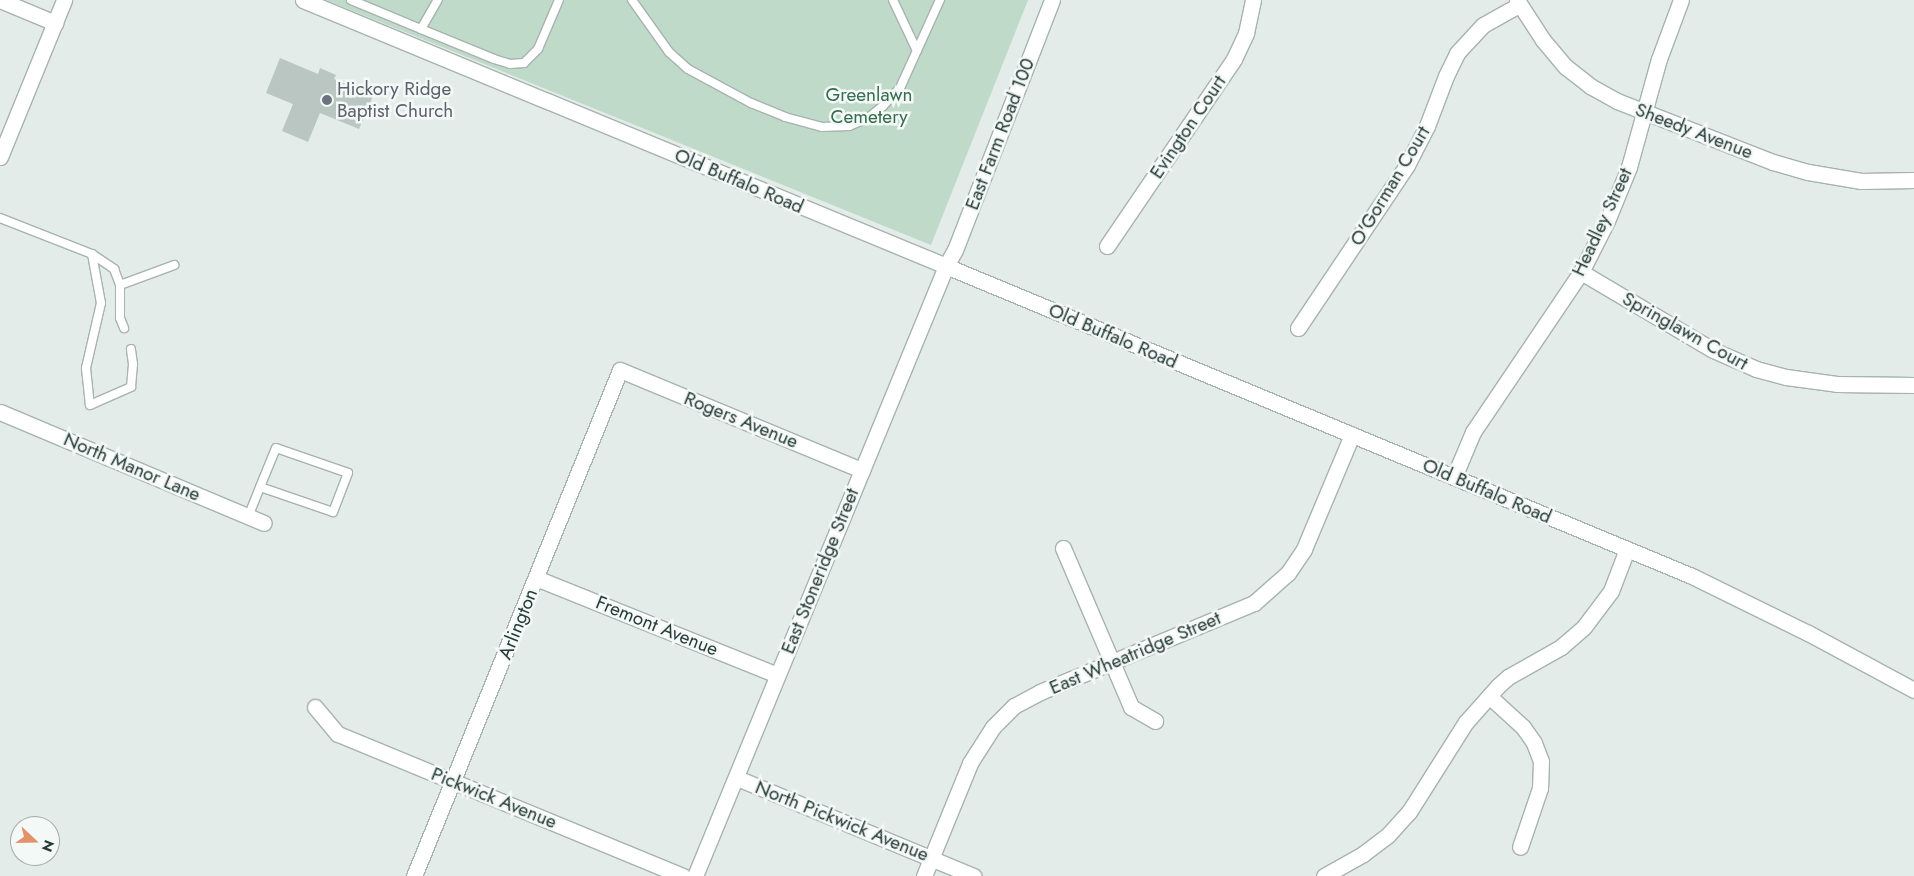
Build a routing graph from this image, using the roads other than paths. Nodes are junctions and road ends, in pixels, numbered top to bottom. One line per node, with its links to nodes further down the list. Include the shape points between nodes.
1 (0, 0): 14 (street)
2 (64, 0): 14 (street)
3 (304, 0): 24 (street, Old Buffalo Road)
4 (351, 0): 15 (lane)
5 (438, 0): 15 (lane)
6 (559, 0): 15 (lane, via 538,49 524,63 510,64)
7 (632, 0): 16 (lane, via 669,52 688,69 751,103 785,117 822,126 849,126 868,118 900,88)
8 (893, 0): 16 (lane)
9 (940, 0): 16 (lane)
10 (1052, 0): 24 (street, East Farm Road 100)
11 (1254, 0): 21 (street, Evington Court, via 1246,34 1234,59)
12 (1681, 0): 17 (street, Headley Street, via 1659,58)
13 (1518, 3): 17 (street, Sheedy Avenue, via 1556,56 1578,77 1604,94); 28 (street, O'Gorman Court, via 1484,25 1457,53 1428,126 1408,165)
14 (55, 23): 18 (street)
15 (421, 29)
16 (918, 51)
17 (1646, 112): 19 (street, Sheedy Avenue, via 1773,162 1808,172 1861,181); 25 (street, Headley Street, via 1619,194)
18 (0, 157)
19 (1914, 180)
20 (0, 218): 22 (lane)
21 (1107, 246)
22 (92, 254): 26 (lane, via 114,269); 29 (lane, via 101,303 86,368 90,406 130,387 134,364)
23 (174, 266): 26 (lane)
24 (946, 266): 33 (street, Old Buffalo Road); 34 (street, East Stoneridge Street)
25 (1581, 272): 31 (street, Springlawn Court, via 1713,350 1756,369 1837,384); 35 (street, Headley Street, via 1473,432)
26 (120, 285): 27 (lane, via 120,318)
27 (124, 328)
28 (1298, 328)
29 (131, 349)
30 (620, 370): 34 (street, Rogers Avenue); 41 (street, Arlington)
31 (1914, 385)
32 (0, 412): 37 (street, North Manor Lane)
33 (1352, 435): 35 (street, Old Buffalo Road); 42 (street, East Wheatridge Street, via 1304,549 1277,584 1254,603)
34 (862, 470): 43 (street, East Stoneridge Street)
35 (1454, 477): 40 (street, Old Buffalo Road)
36 (260, 487): 36 (lane, via 276,448 348,474 334,512); 37 (lane)
37 (248, 517): 38 (street, North Manor Lane)
38 (264, 523)
39 (1063, 548): 42 (street)
40 (1627, 550): 44 (street, Old Buffalo Road, via 1718,588); 45 (street, via 1611,591 1584,627 1561,647 1508,677)
41 (536, 578): 43 (street, Fremont Avenue); 49 (street, Arlington)
42 (1111, 663): 47 (street, via 1131,708); 51 (street, East Wheatridge Street, via 1040,692 1014,706 992,727 973,757)
43 (778, 675): 48 (street, East Stoneridge Street)
44 (1914, 690)
45 (1489, 696): 50 (street, via 1523,726 1541,761 1540,788); 57 (street, via 1466,722 1410,812 1363,854)
46 (314, 708): 49 (street, Pickwick Avenue, via 338,734)
47 (1155, 721)
48 (737, 778): 51 (street, North Pickwick Avenue); 54 (street, East Stoneridge Street)
49 (453, 781): 52 (street, Arlington); 53 (street, Pickwick Avenue)
50 (1520, 847)
51 (931, 858): 55 (street, East Wheatridge Street); 56 (street, North Pickwick Avenue)
52 (414, 876)
53 (683, 876)
54 (695, 876)
55 (924, 876)
56 (974, 876)
57 (1324, 876)

